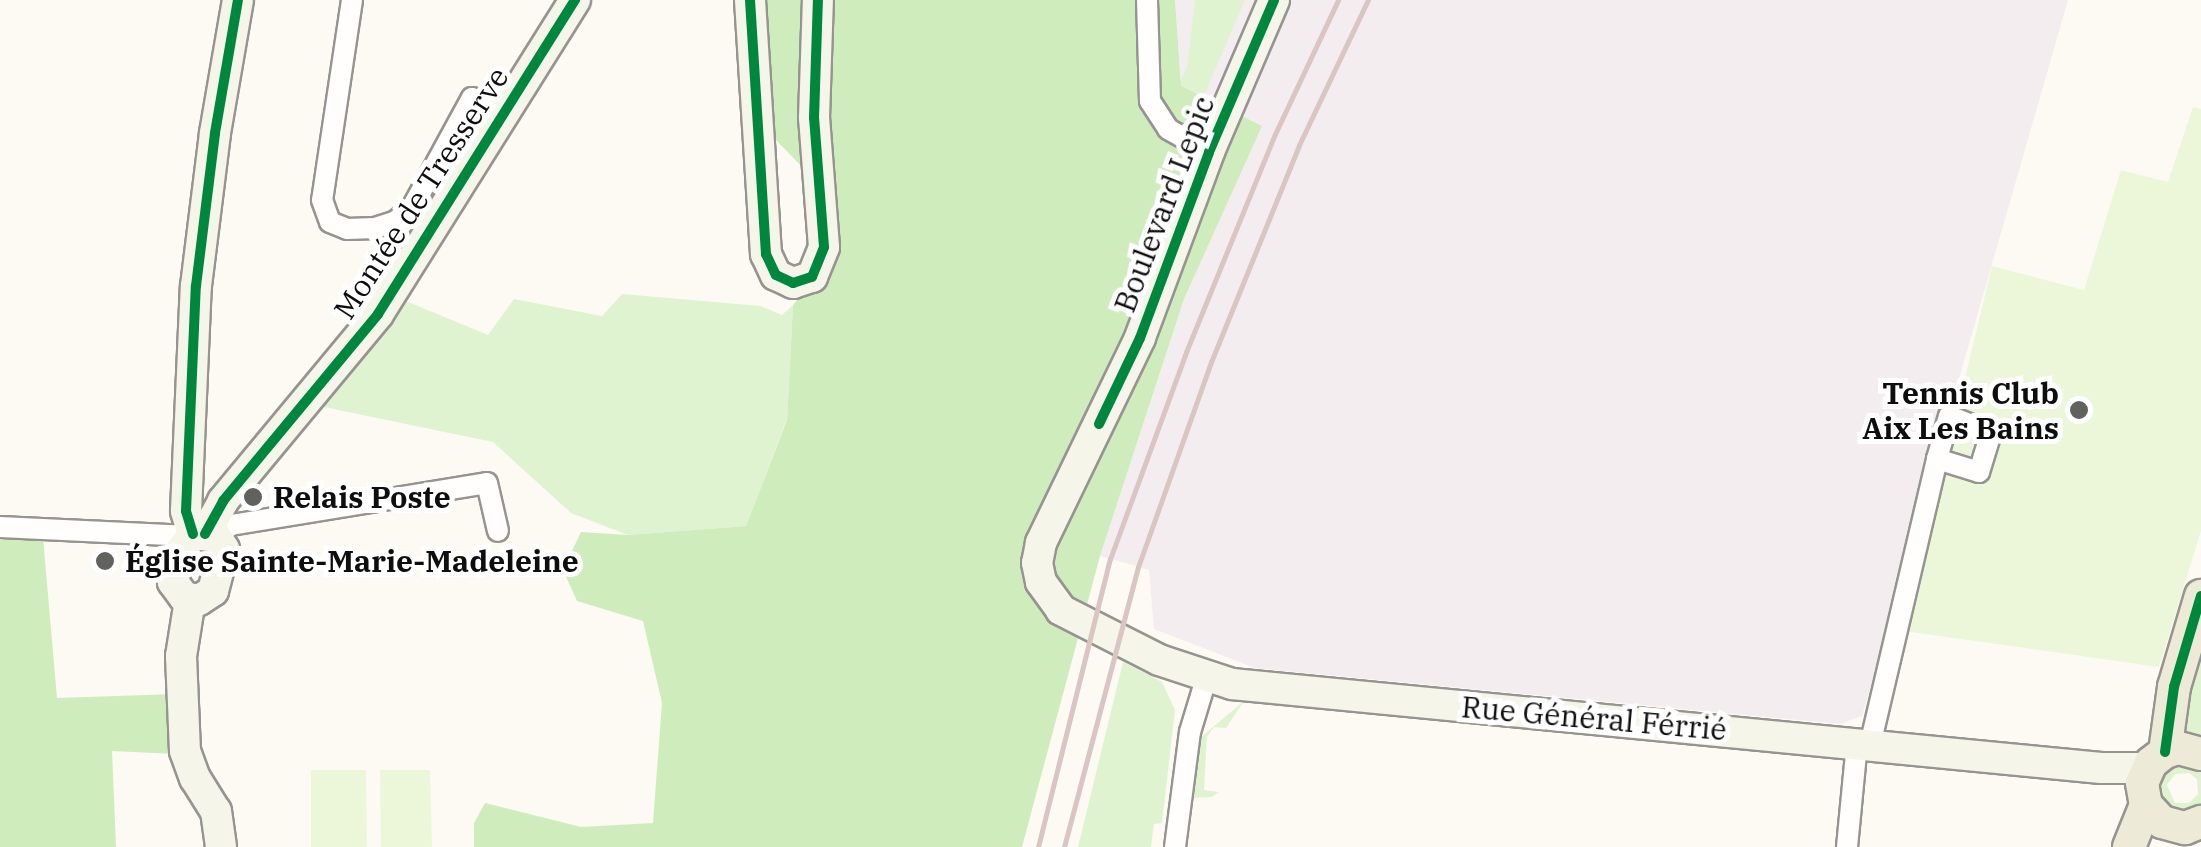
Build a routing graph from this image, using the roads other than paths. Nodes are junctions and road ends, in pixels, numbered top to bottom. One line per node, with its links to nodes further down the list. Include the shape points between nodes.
1 (238, 0): 13 (street, via 196,286)
2 (352, 0): 8 (street, Montée de Tresserve, via 322,200 330,222 374,228 396,220 413,206 472,98)
3 (576, 0): 8 (street, Montée de Tresserve)
4 (750, 0): 5 (street, via 766,254 776,275 793,284 812,277 824,247 814,118)
5 (818, 0)
6 (1147, 0): 9 (street, via 1150,102 1168,129)
7 (1274, 0): 9 (street, Boulevard Lepic)
8 (501, 115): 13 (street, Montée de Tresserve, via 378,314)
9 (1208, 152): 16 (street, Boulevard Lepic, via 1140,338 1038,553 1050,599)
10 (1937, 459): 18 (street)
11 (0, 527): 13 (street)
12 (498, 531): 13 (street, via 487,484)
13 (190, 538): 15 (street, via 173,582); 15 (street, via 224,549 208,597)
14 (2201, 596): 20 (main road)
15 (190, 600): 22 (street, via 181,656 185,751 216,811)
16 (1097, 630): 17 (street, Rue Général Férrié)
17 (1206, 678): 18 (street, Rue Général Férrié); 23 (street, via 1190,732)
18 (1864, 744): 20 (street, Rue Général Férrié); 24 (street)
19 (2201, 754): 20 (main road, via 2178,748)
20 (2150, 779): 21 (main road, via 2173,826); 25 (main road)
21 (2194, 831)
22 (221, 847)
23 (1176, 847)
24 (1847, 847)
25 (2128, 847)

